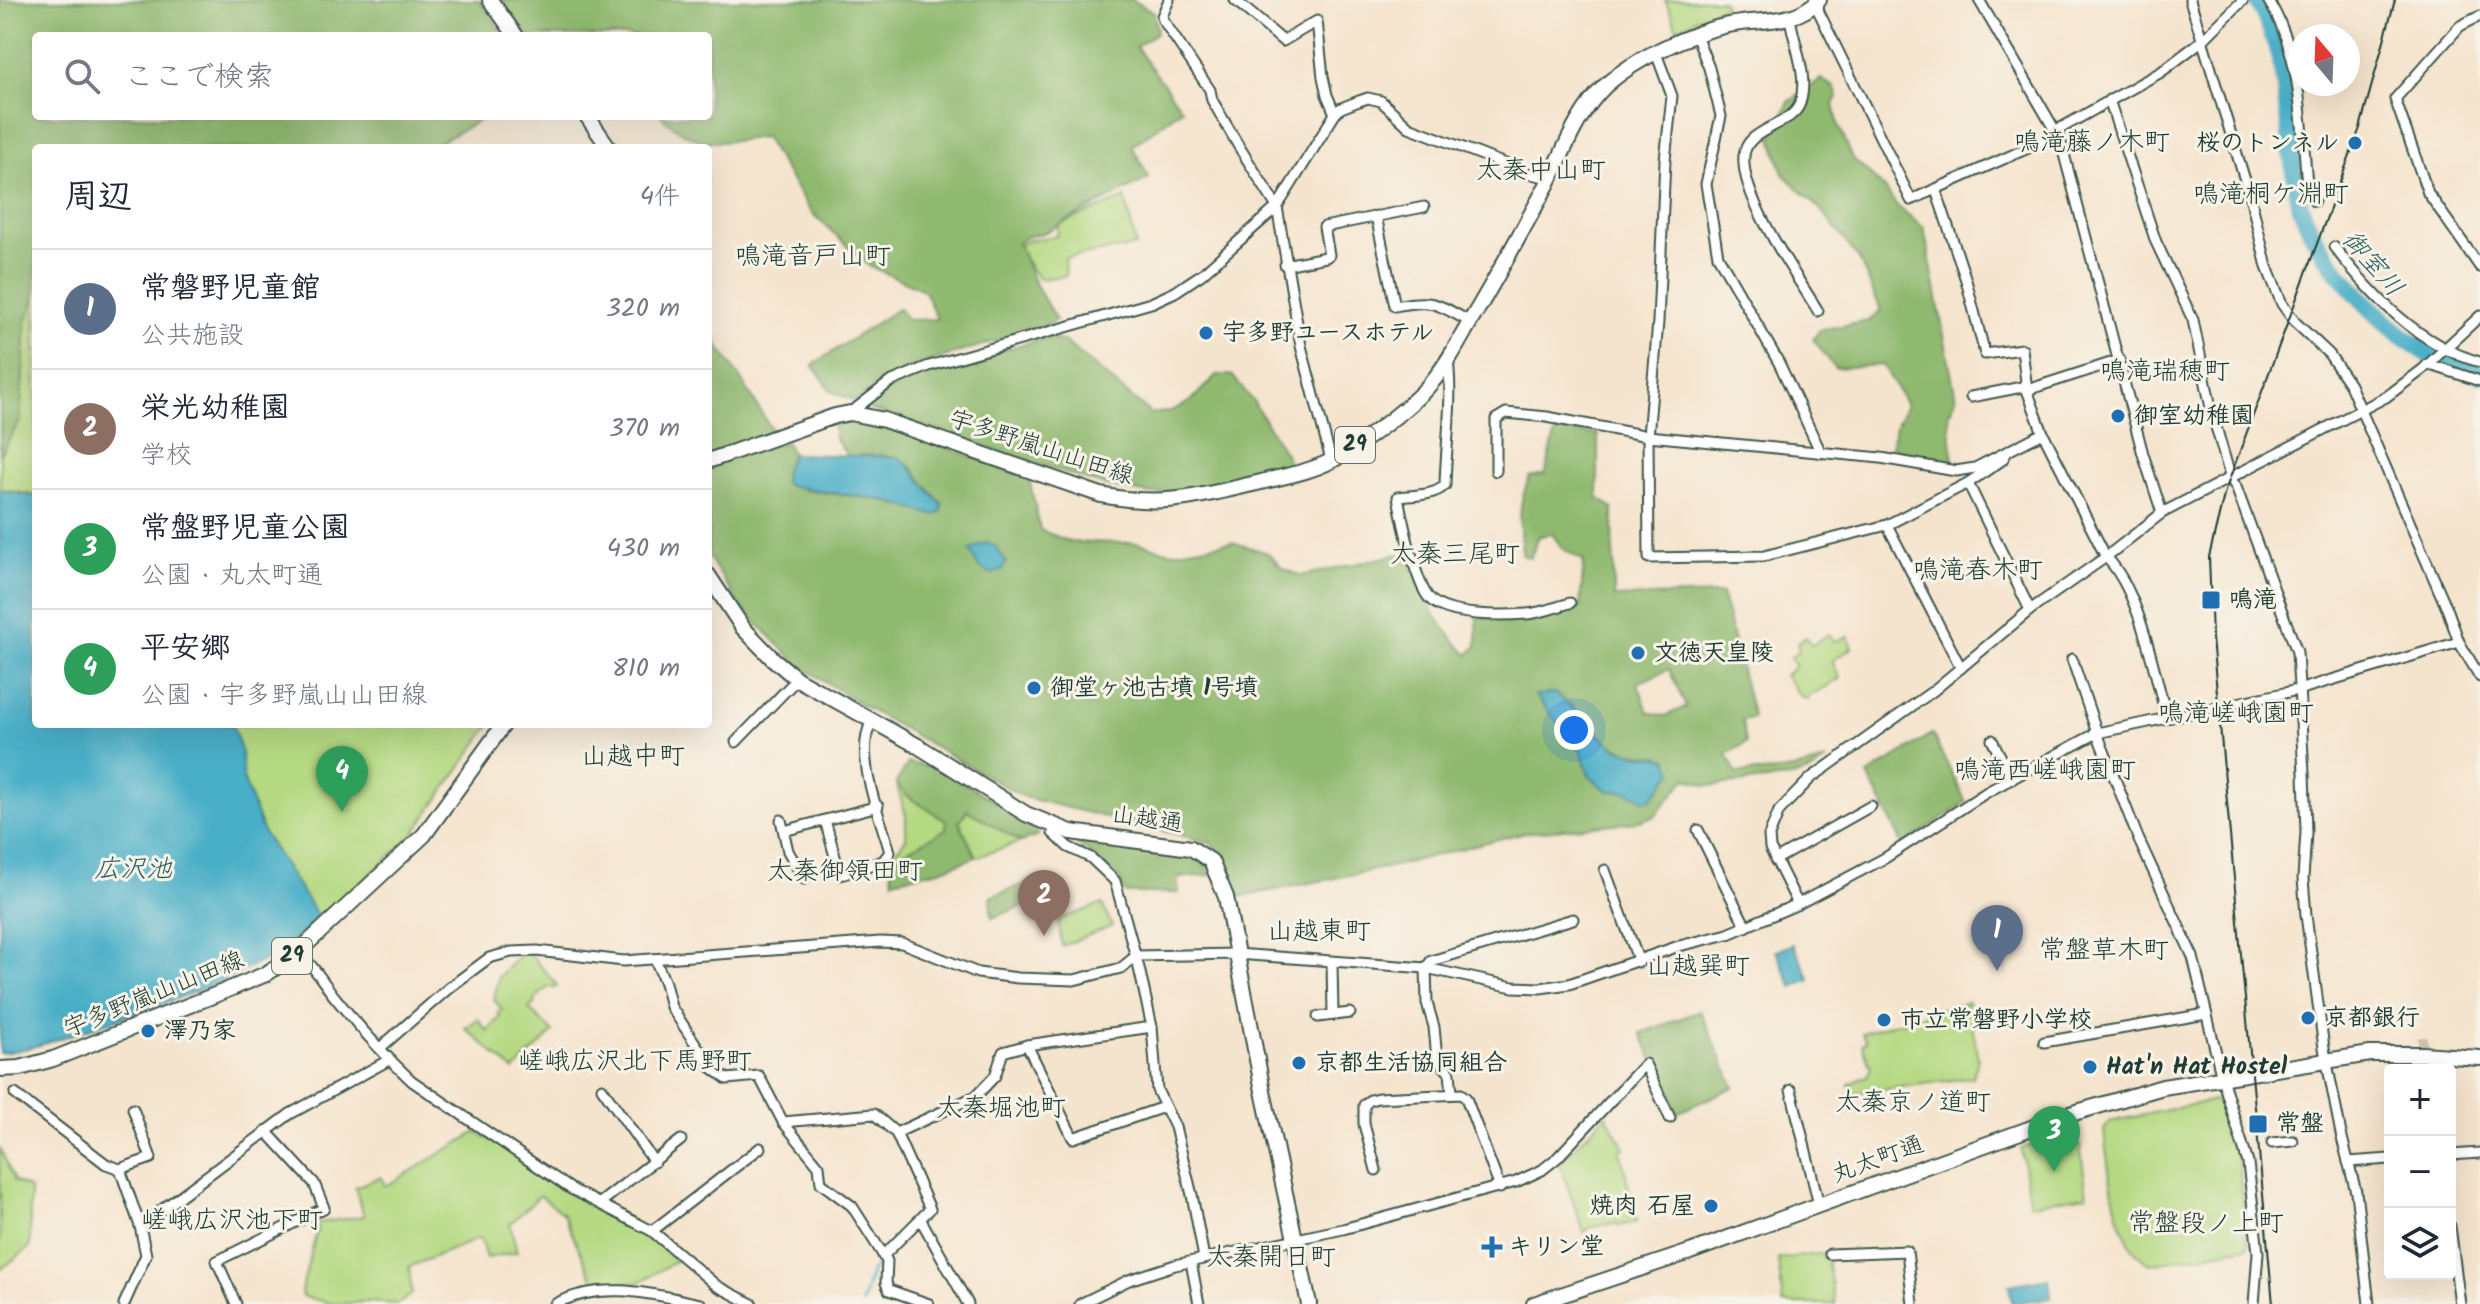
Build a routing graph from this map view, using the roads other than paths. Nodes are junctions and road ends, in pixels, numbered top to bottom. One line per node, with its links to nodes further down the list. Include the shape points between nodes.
1 (490, 0): 11 (main road)
2 (1169, 0): 23 (street, via 1163,20)
3 (1235, 0): 16 (street, via 1283,41 1317,21 1327,95)
4 (1979, 0): 18 (street)
5 (2190, 0): 13 (street)
6 (2243, 0): 13 (street)
7 (2268, 0): 22 (street, via 2296,69 2307,184)
8 (1817, 2): 10 (main road, 宇多野嵐山山田線 / 29); 21 (street, via 1911,200)
9 (2480, 16): 28 (street, via 2460,26 2395,99 2428,193)
10 (1790, 18): 12 (main road, 宇多野嵐山山田線 / 29, via 1732,24); 29 (street, via 1801,68 1801,100 1797,110 1755,137 1743,156 1761,216)
11 (513, 32)
12 (1696, 35): 14 (main road, 宇多野嵐山山田線 / 29); 44 (street, via 1721,116 1706,184 1718,256 1779,363)
13 (2203, 40): 15 (street, via 2161,72); 40 (street, via 2282,304 2339,367)
14 (1656, 53): 20 (main road, 宇多野嵐山山田線 / 29, via 1598,93); 43 (street, via 1672,96)
15 (2109, 100): 18 (street); 49 (street, via 2156,242 2193,320)
16 (1335, 114): 20 (street, via 1368,98 1381,101 1409,127); 23 (street)
17 (590, 120): 19 (main road)
18 (2056, 134): 21 (street); 34 (street)
19 (606, 144)
20 (1550, 178): 31 (main road, 宇多野嵐山山田線 / 29)
21 (1936, 190): 38 (street, via 1985,354 2022,349)
22 (2314, 201)
23 (1277, 207): 27 (street); 41 (street, via 1175,292 929,366 890,382)
24 (1424, 207): 25 (street)
25 (1376, 216): 27 (street, via 1324,227 1329,255); 31 (street, via 1395,306 1436,303)
26 (2334, 247): 32 (street, via 2389,307)
27 (1285, 265): 47 (street)
28 (2480, 267)
29 (1818, 311)
30 (2480, 316): 32 (street)
31 (1470, 322): 33 (main road, 宇多野嵐山山田線 / 29)
32 (2444, 349): 35 (street); 36 (street)
33 (1448, 360): 47 (main road, 宇多野嵐山山田線 / 29, via 1413,401); 55 (street, via 1452,387 1445,485 1435,492 1398,497 1408,545 1428,598 1469,613 1528,614)
34 (2120, 360): 38 (street); 51 (street)
35 (2430, 362): 37 (street); 40 (street)
36 (2480, 362)
37 (2480, 381)
38 (2027, 388): 39 (street); 42 (street)
39 (1971, 397)
40 (2362, 409): 49 (street); 57 (street)
41 (850, 413): 46 (main road); 47 (main road, 宇多野嵐山山田線 / 29, via 1130,501 1191,499)
42 (2043, 433): 45 (street); 53 (street)
43 (1648, 436): 44 (street); 48 (street, via 1506,413 1496,419); 52 (street, via 1649,558 1764,556)
44 (1821, 453): 45 (street, via 1956,471)
45 (2006, 454): 50 (street)
46 (712, 460)
47 (1331, 460)
48 (1496, 471)
49 (2231, 479): 51 (street); 62 (street, via 2297,652)
50 (1968, 483): 52 (street); 56 (street)
51 (2162, 513): 53 (street)
52 (1887, 525): 59 (street)
53 (2106, 557): 56 (street); 63 (street, via 2115,566 2147,641)
54 (712, 581): 61 (main road, 山越通, via 743,628)
55 (1570, 603)
56 (2030, 610): 59 (street)
57 (2459, 642): 60 (street); 62 (street)
58 (2072, 659): 66 (street)
59 (1961, 668): 77 (street, via 1787,800 1769,836)
60 (2480, 677)
61 (797, 679): 64 (main road, 山越通); 68 (street)
62 (2298, 690): 63 (street); 100 (street, via 2305,903)
63 (2167, 718): 66 (street)
64 (872, 721): 70 (street, via 865,759); 74 (main road, 山越通)
65 (501, 728): 83 (main road, 宇多野嵐山山田線 / 29, via 424,835)
66 (2097, 733): 69 (street); 91 (street, via 2193,957)
67 (1992, 740): 69 (street)
68 (736, 742)
69 (2012, 779): 80 (street, via 1902,848)
70 (878, 806): 73 (street); 73 (street, via 890,852 883,861 844,875)
71 (1871, 806): 77 (street)
72 (781, 820): 76 (street)
73 (825, 820): 76 (street)
74 (1056, 827): 84 (main road, 山越通, via 1191,848 1205,855 1222,882); 85 (street, via 1057,839 1091,858 1115,881)
75 (1698, 830): 82 (street)
76 (784, 831): 79 (street)
77 (1775, 860): 80 (street)
78 (1605, 870): 88 (street)
79 (804, 879)
80 (1798, 904): 82 (street)
81 (1573, 919): 89 (street, via 1431,961)
82 (1746, 927): 88 (street)
83 (298, 952): 97 (street); 101 (main road, 宇多野嵐山山田線 / 29, via 266,974 53,1059)
84 (1236, 954): 85 (street); 87 (street); 130 (main road, 山越通)
85 (1136, 956): 86 (street, via 1121,968 1074,980 978,973 902,943); 94 (street)
86 (655, 959): 97 (street, via 530,951 489,958); 110 (street, via 671,1007 711,1067 727,1079 759,1076)
87 (1332, 962): 89 (street); 92 (street)
88 (1639, 962): 89 (street, via 1540,988)
89 (1426, 968): 105 (street, via 1437,1059 1450,1073)
90 (1350, 1013): 92 (street)
91 (2206, 1014): 95 (street); 102 (street)
92 (1333, 1015): 93 (street)
93 (1318, 1017)
94 (1152, 1027): 96 (street); 107 (street, via 1157,1090)
95 (2044, 1042)
96 (1027, 1045): 107 (street, via 1073,1138); 112 (street, via 1003,1052 995,1076 976,1096)
97 (380, 1048): 99 (street)
98 (2480, 1058): 100 (main road, 丸太町通, via 2400,1053)
99 (389, 1060): 111 (street); 125 (street, via 453,1110)
100 (2328, 1060): 102 (main road, 丸太町通); 121 (street)
101 (0, 1069)
102 (2222, 1078): 126 (main road, 丸太町通, via 2103,1103); 150 (street, via 2248,1163 2258,1253)
103 (602, 1088): 120 (street)
104 (1791, 1090): 126 (street)
105 (1452, 1093): 123 (street, via 1378,1098 1364,1105); 124 (street, via 1466,1098)
106 (15, 1094): 122 (street, via 106,1164)
107 (1164, 1107): 133 (street, via 1175,1127)
108 (133, 1109): 122 (street, via 151,1158)
109 (1670, 1118): 124 (street, via 1645,1064 1557,1158)
110 (783, 1122): 112 (street, via 874,1114); 132 (street, via 819,1166 821,1183 852,1206)
111 (266, 1131): 128 (street); 140 (street, via 314,1183 324,1208 217,1261)
112 (896, 1133): 127 (street, via 930,1209)
113 (681, 1140): 120 (street)
114 (2293, 1141): 115 (street)
115 (2272, 1143)
116 (760, 1148): 129 (street)
117 (2480, 1153): 118 (street)
118 (2456, 1155)
119 (2384, 1159): 121 (street)
120 (654, 1162): 125 (street)
121 (2348, 1162): 151 (street, via 2361,1222)
122 (120, 1169): 128 (street)
123 (1376, 1170)
124 (1500, 1188): 130 (street)
125 (600, 1203): 129 (street)
126 (1819, 1205): 136 (main road, 丸太町通)
127 (921, 1220): 132 (street); 144 (street)
128 (140, 1226): 139 (street, via 146,1255)
129 (652, 1231): 138 (street, via 717,1286)
130 (1294, 1240): 133 (street); 147 (main road, 山越通)
131 (1830, 1254): 149 (street, via 1907,1251)
132 (883, 1256): 143 (street, via 889,1290)
133 (1204, 1258): 134 (street)
134 (1191, 1262): 145 (street, via 1129,1280); 146 (street)
135 (2456, 1273): 152 (street)
136 (1565, 1299): 148 (main road, 丸太町通)
137 (673, 1301): 141 (street, via 639,1291 604,1290); 142 (street)
138 (746, 1303)
139 (124, 1304)
140 (236, 1304)
141 (555, 1304)
142 (701, 1304)
143 (929, 1304)
144 (968, 1304)
145 (1080, 1304)
146 (1199, 1304)
147 (1309, 1304)
148 (1534, 1304)
149 (1913, 1304)
150 (2254, 1304)
151 (2369, 1304)
152 (2460, 1304)

